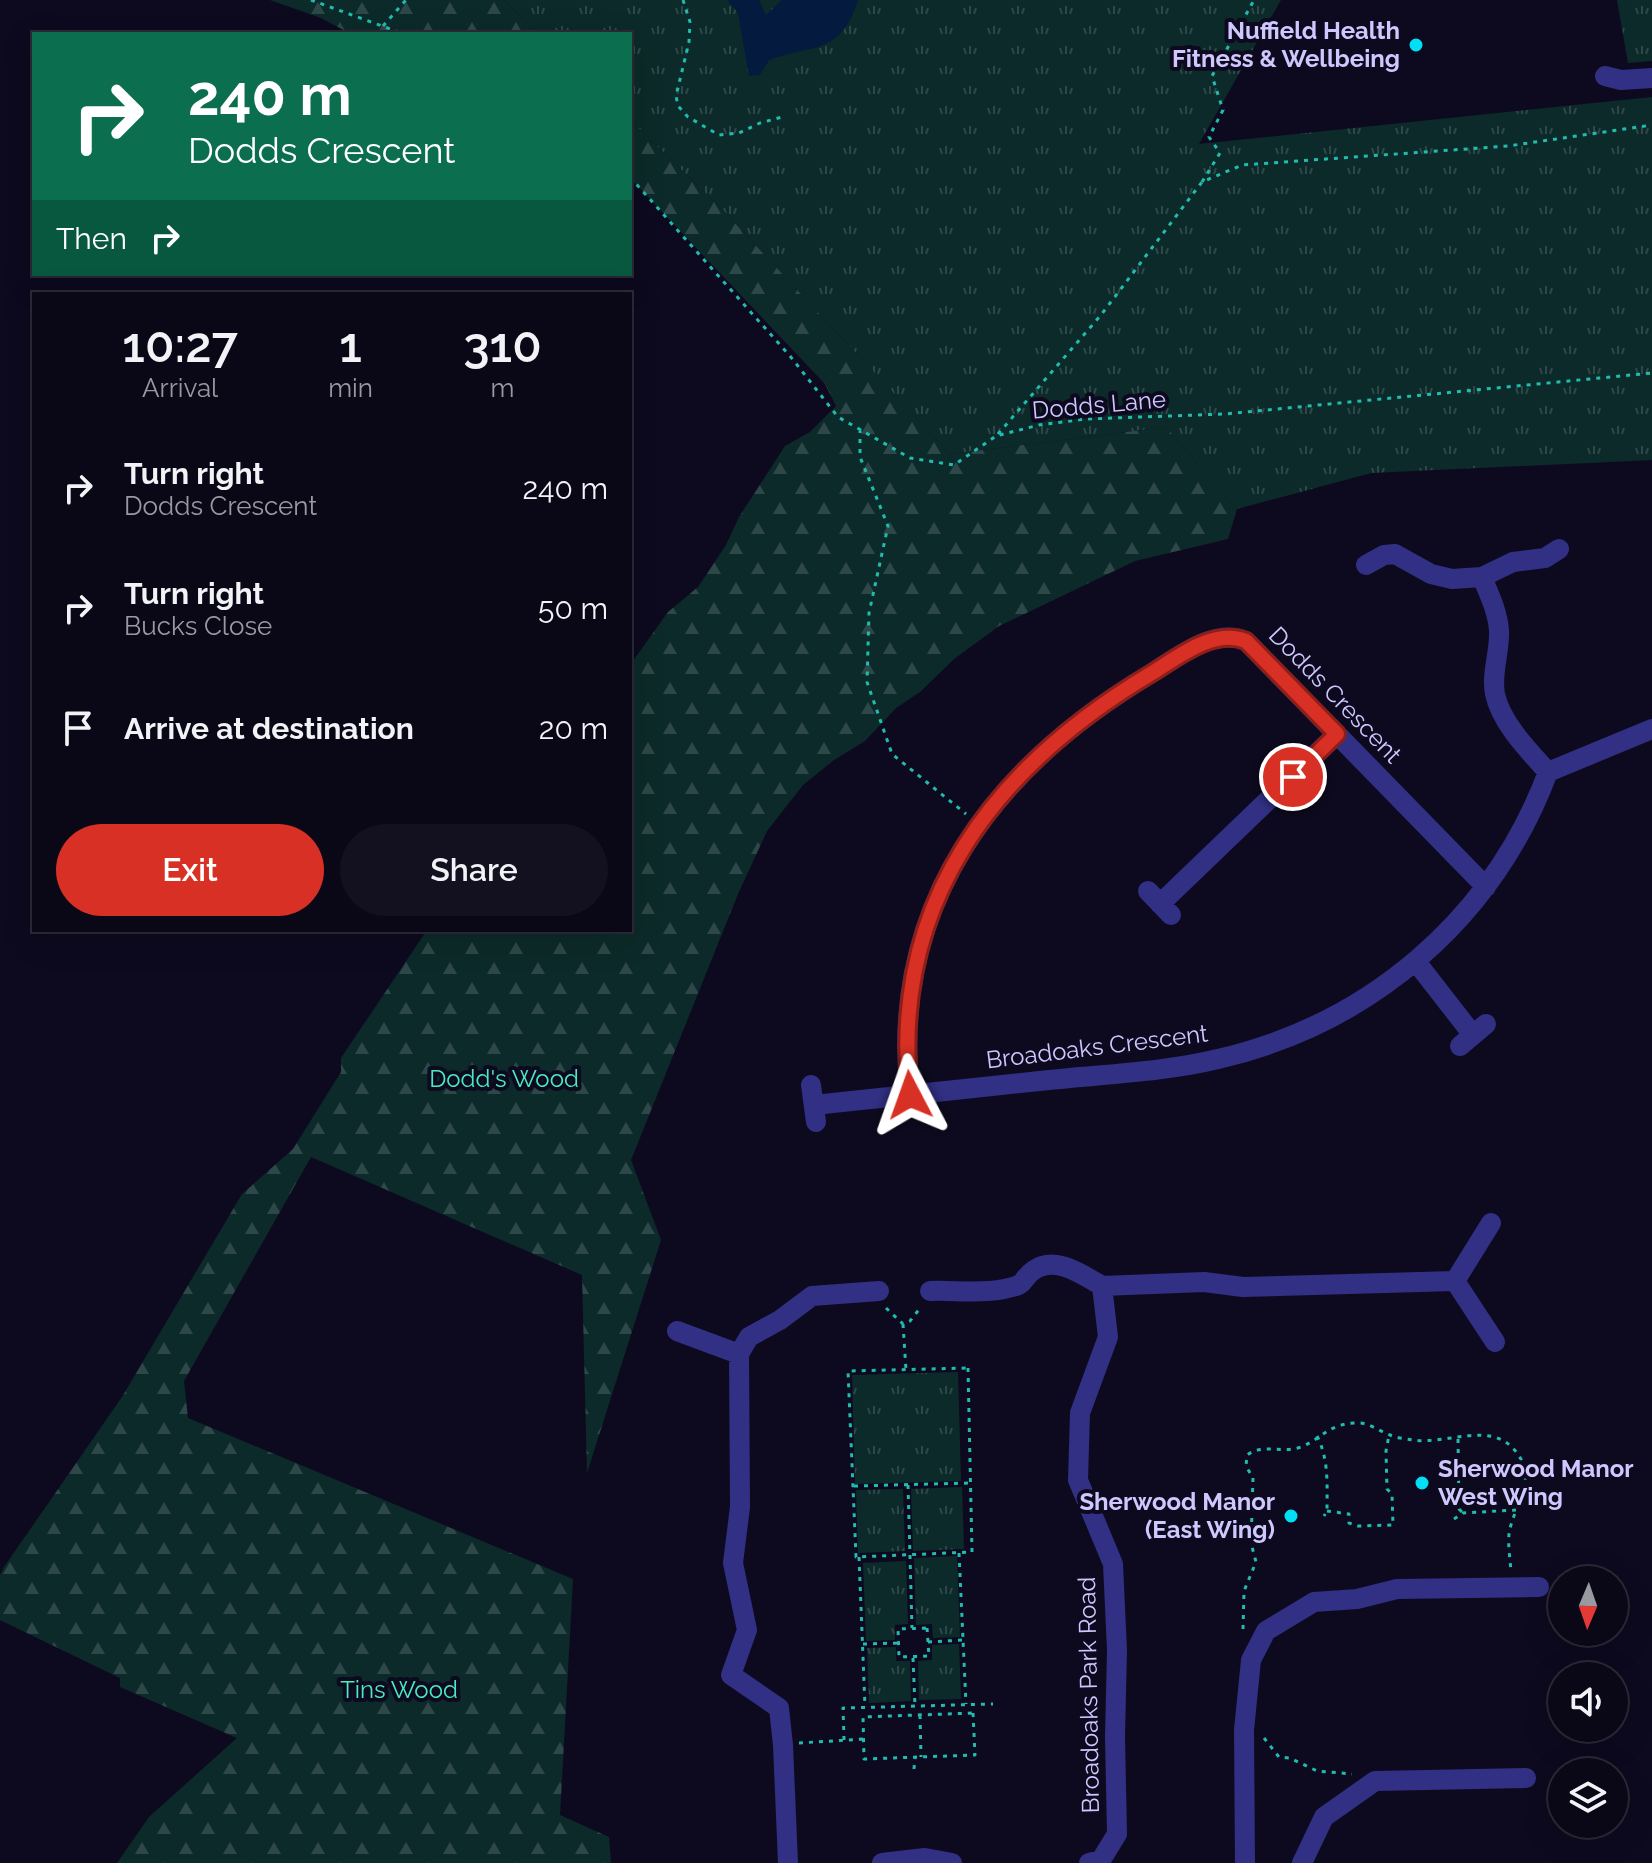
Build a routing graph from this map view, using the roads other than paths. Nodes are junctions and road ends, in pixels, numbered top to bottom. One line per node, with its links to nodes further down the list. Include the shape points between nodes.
1 (1605, 76): 2 (street)
2 (1652, 78)
3 (1559, 549): 5 (street, via 1538,561 1513,562)
4 (1366, 565): 5 (street, via 1395,554 1431,574)
5 (1482, 577): 8 (street, via 1497,614 1497,702)
6 (1652, 729): 8 (street)
7 (1337, 734): 9 (street, Dodds Crescent); 10 (street); 13 (street, Dodds Crescent, via 1238,638 1219,638 1137,682 1072,729 1012,781 979,823 928,921 909,994)
8 (1548, 772): 9 (street, Broadoaks Crescent)
9 (1486, 887): 11 (street, Broadoaks Crescent)
10 (1160, 903)
11 (1417, 963): 12 (street); 13 (street, Broadoaks Crescent, via 1337,1016 1218,1060)
12 (1473, 1035)
13 (910, 1095): 14 (street, Broadoaks Crescent)
14 (814, 1104)
15 (1491, 1223): 16 (street)
16 (1455, 1281): 17 (street); 21 (street)
17 (1102, 1286): 18 (street, via 1054,1264 1034,1270 1022,1285 1001,1290); 28 (street, Broadoaks Park Road, via 1108,1337 1080,1413 1078,1480 1113,1564 1118,1808 1117,1834 1101,1860)
18 (935, 1290)
19 (871, 1292): 22 (street, via 812,1296 749,1337)
20 (677, 1331): 22 (street)
21 (1495, 1342)
22 (739, 1354): 25 (street, via 740,1507 733,1563 747,1630 731,1675 779,1708)
23 (1539, 1587): 29 (street, via 1397,1589 1314,1602 1266,1631 1251,1660 1244,1730)
24 (1526, 1778): 30 (street, via 1375,1781 1324,1817)
25 (788, 1863)
26 (882, 1863): 27 (street, via 925,1858)
27 (952, 1863)
28 (1089, 1863)
29 (1245, 1863)
30 (1302, 1863)

